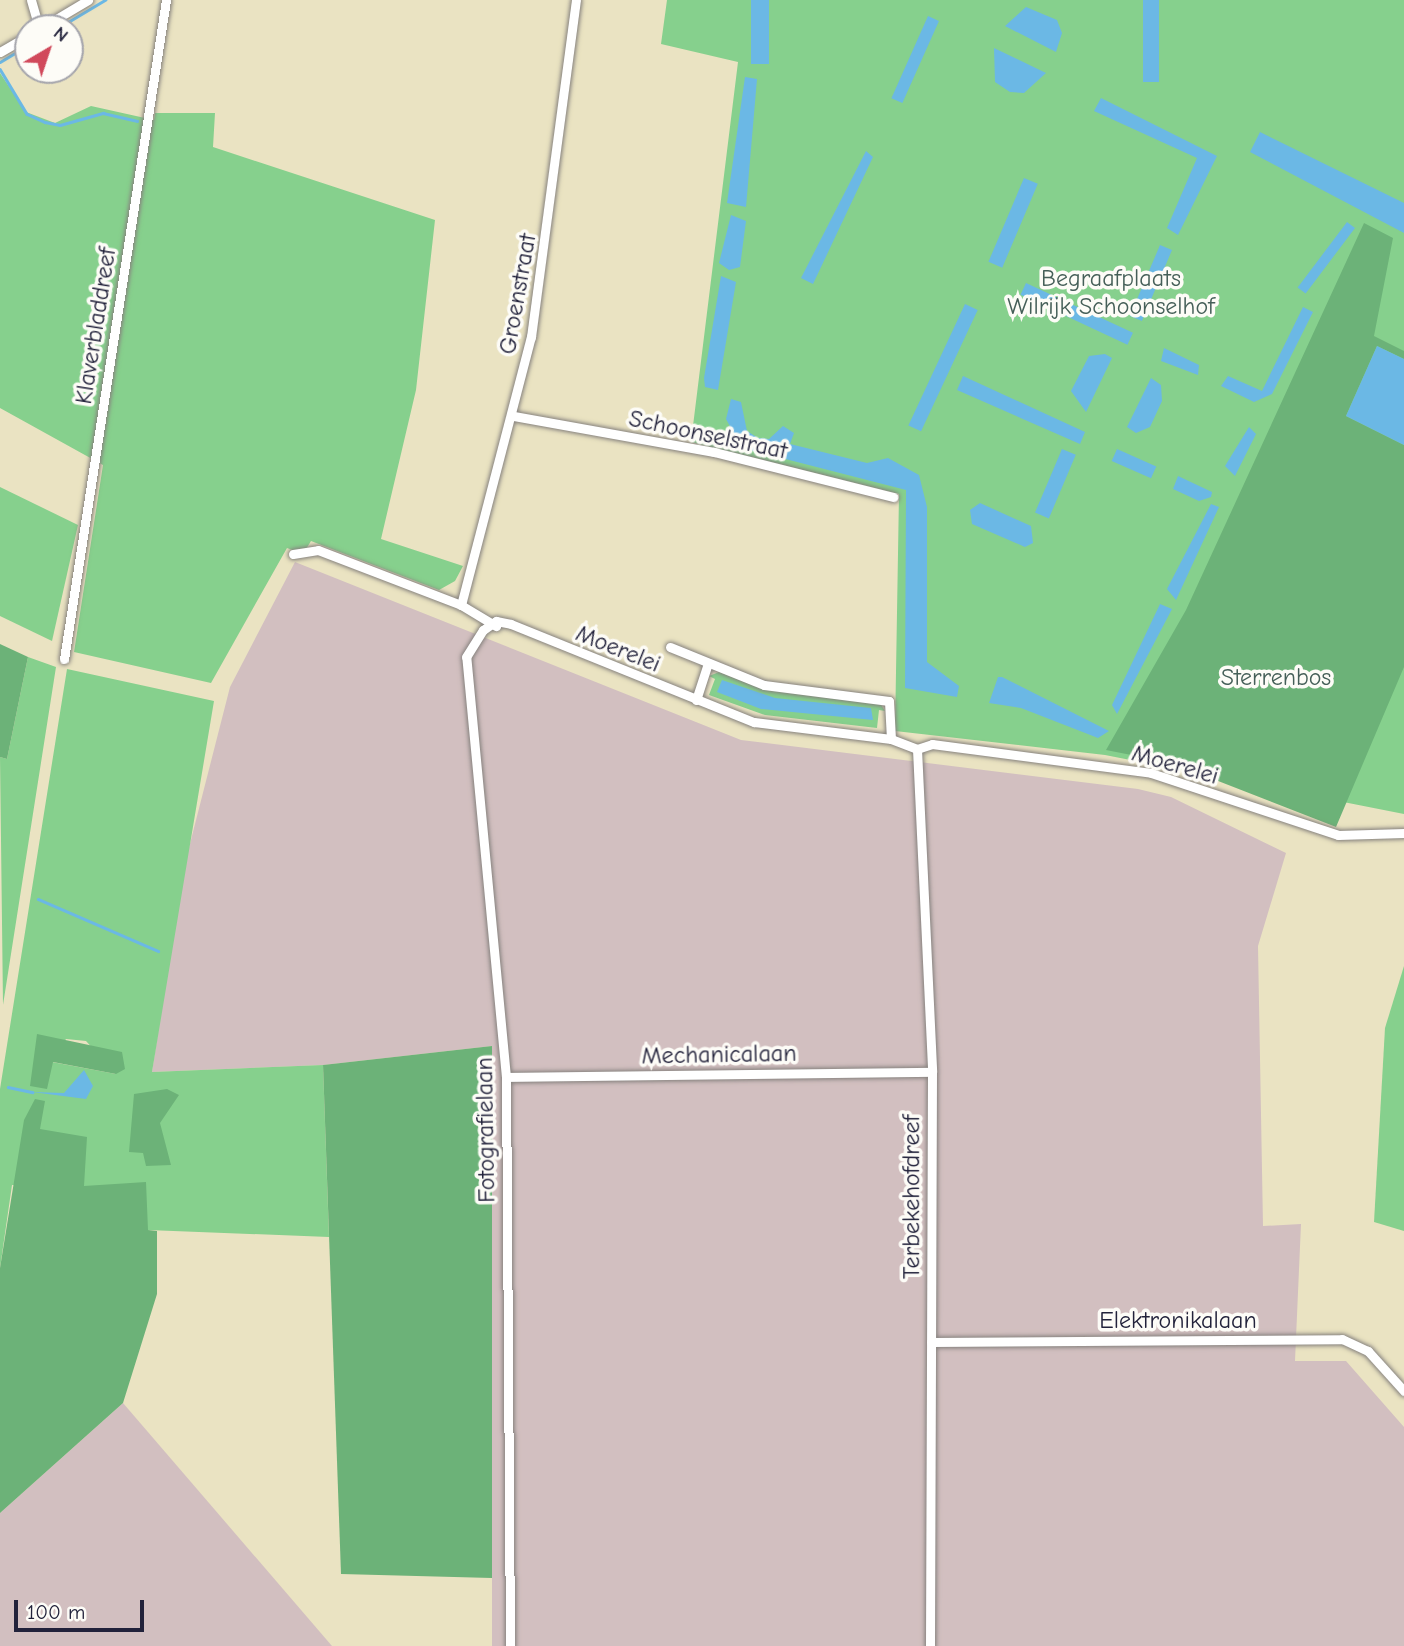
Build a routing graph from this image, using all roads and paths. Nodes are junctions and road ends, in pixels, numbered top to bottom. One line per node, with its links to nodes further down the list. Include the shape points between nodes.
1 (88, 0): 4 (street)
2 (166, 0): 11 (street, Klaverbladdreef)
3 (576, 0): 5 (street, Groenstraat, via 548,235)
4 (64, 14)
5 (514, 416): 6 (street, Schoonselstraat, via 714,452); 8 (street, Groenstraat, via 462,586)
6 (894, 497)
7 (293, 554): 8 (street, Moerelei, via 318,550)
8 (461, 605): 9 (street, Moerelei)
9 (492, 624): 13 (street, Moerelei, via 527,632); 18 (street, Fotografielaan, via 466,657)
10 (670, 647): 12 (street, Moerelei)
11 (64, 659)
12 (708, 663): 13 (street); 14 (street, Moerelei, via 764,685 889,701)
13 (696, 700): 14 (street, Moerelei, via 754,722)
14 (891, 739): 15 (street, Moerelei)
15 (917, 749): 16 (street, Moerelei, via 932,744 1151,773 1338,835); 17 (street, Terbekehofdreef)
16 (1404, 832)
17 (932, 1072): 18 (street, Mechanicalaan); 19 (street, Terbekehofdreef)
18 (506, 1077): 21 (street, Fotografielaan)
19 (931, 1342): 20 (street, Elektronikalaan, via 1342,1339 1368,1351); 22 (street, Terbekehofdreef)
20 (1404, 1391)
21 (510, 1646)
22 (930, 1646)

